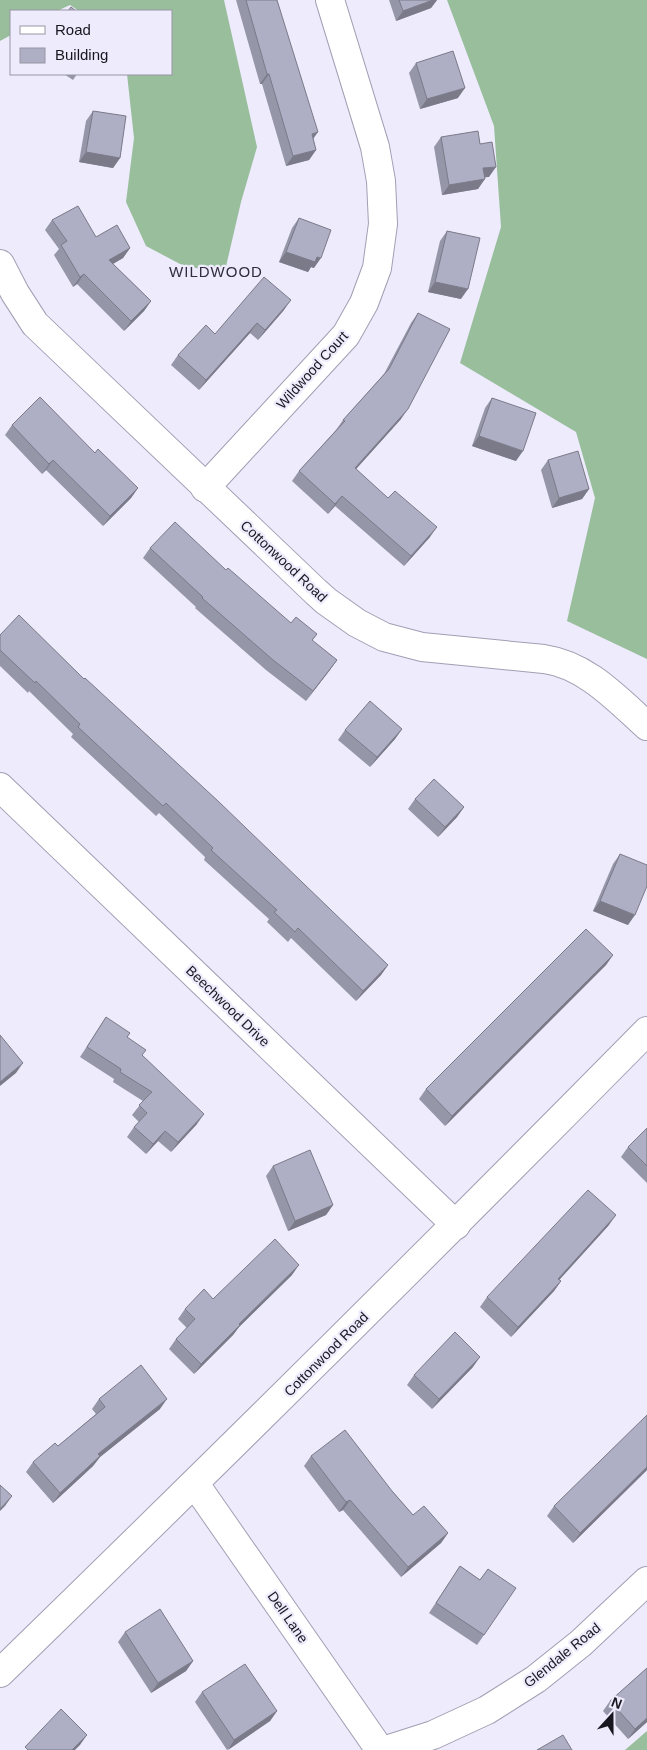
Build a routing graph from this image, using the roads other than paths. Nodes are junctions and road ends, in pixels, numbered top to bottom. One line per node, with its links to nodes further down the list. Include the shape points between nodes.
1 (330, 0): 3 (street, Wildwood Court, via 375,147 381,181 383,224 377,268 364,303 346,335)
2 (0, 264): 3 (street, Cottonwood Road, via 35,324)
3 (205, 488): 4 (street, Cottonwood Road, via 326,602 357,623 384,636 422,647 559,661 594,680)
4 (647, 726)
5 (0, 787): 7 (street, Beechwood Drive)
6 (647, 1031): 7 (street, Cottonwood Road)
7 (456, 1225): 8 (street, Cottonwood Road)
8 (195, 1484): 10 (street, Cottonwood Road); 11 (street, Dell Lane)
9 (647, 1581): 12 (street, Glendale Road, via 581,1643 536,1679 487,1710 434,1735)
10 (0, 1673)
11 (380, 1750)
12 (386, 1750)

